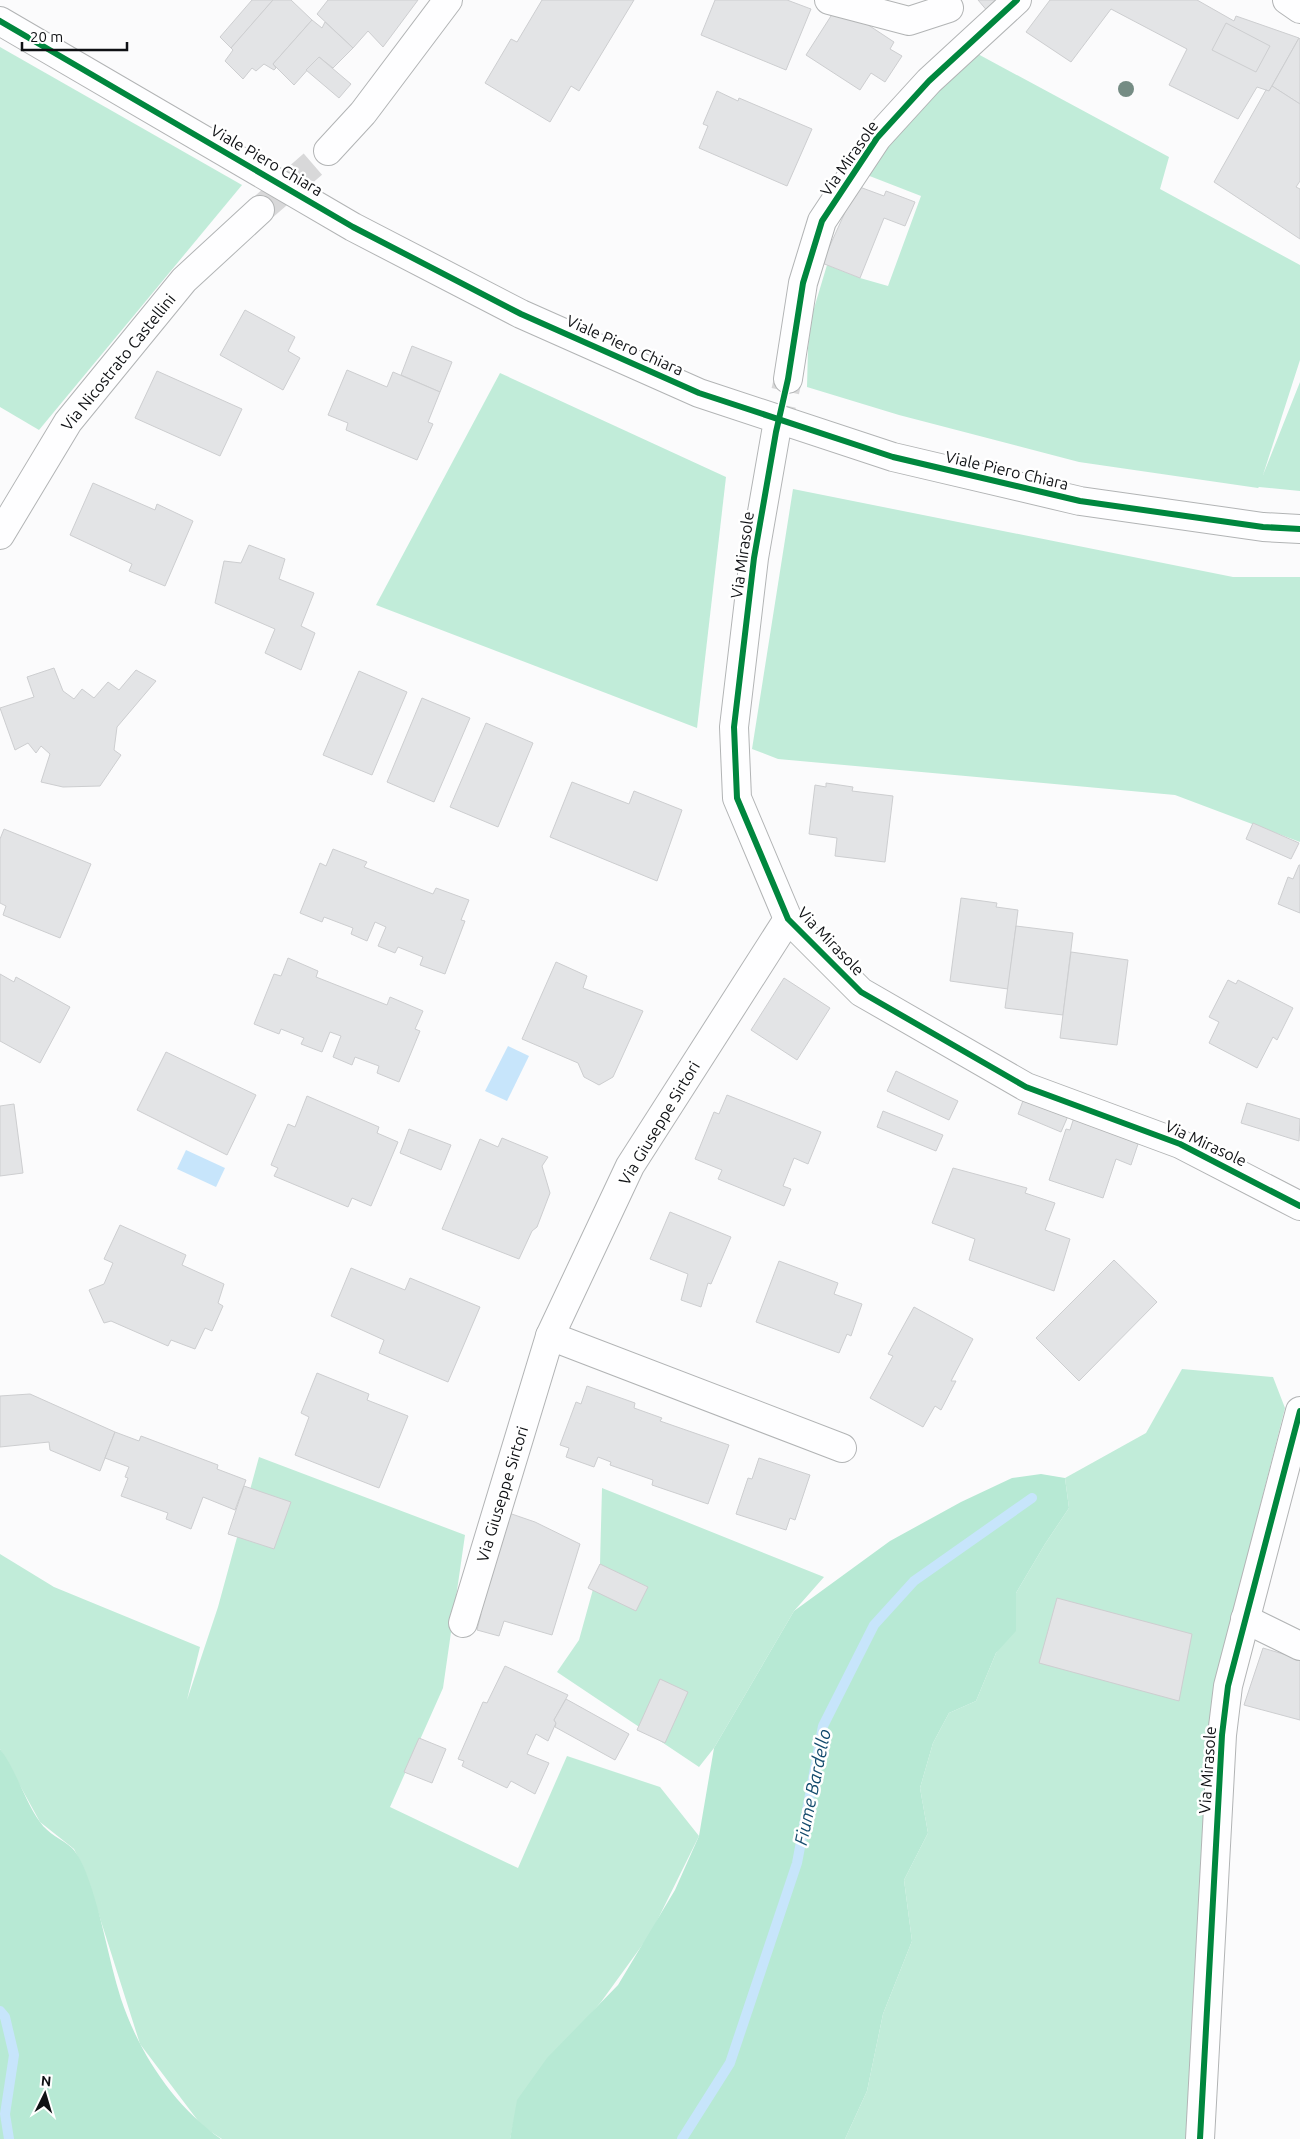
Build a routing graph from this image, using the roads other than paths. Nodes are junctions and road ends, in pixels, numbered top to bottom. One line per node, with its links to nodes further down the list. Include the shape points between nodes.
1 (448, 0): 8 (street, via 363,113)
2 (829, 0): 5 (street, via 909,21)
3 (1017, 0): 10 (street, Via Mirasole, via 929,81 877,138 822,221 803,284)
4 (1287, 0): 6 (street)
5 (949, 8)
6 (1300, 9)
7 (0, 20): 12 (street, Viale Piero Chiara, via 353,227 521,314 699,393 893,457 1080,501 1263,527)
8 (328, 151)
9 (260, 210): 13 (street, Via Nicostrato Castellini, via 184,280 68,422)
10 (788, 379)
11 (776, 432): 14 (street, Via Mirasole, via 754,558 734,727 737,798)
12 (1300, 529)
13 (0, 535)
14 (788, 920): 15 (street, Via Mirasole, via 861,992 1026,1087 1180,1144); 16 (street, Via Giuseppe Sirtori, via 630,1166)
15 (1300, 1206)
16 (550, 1336): 18 (street); 20 (street, Via Giuseppe Sirtori)
17 (1300, 1411): 19 (street, Via Mirasole)
18 (842, 1448)
19 (1245, 1619): 21 (street); 22 (street, Via Mirasole, via 1228,1686 1222,1735)
20 (462, 1623)
21 (1300, 1646)
22 (1200, 2139)

